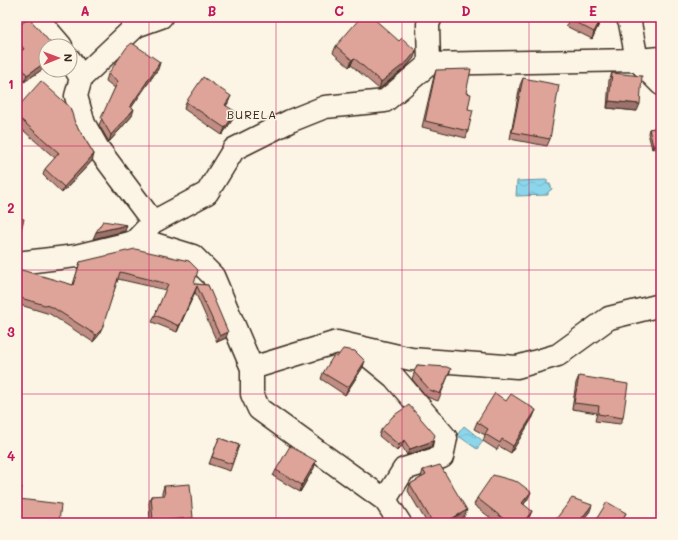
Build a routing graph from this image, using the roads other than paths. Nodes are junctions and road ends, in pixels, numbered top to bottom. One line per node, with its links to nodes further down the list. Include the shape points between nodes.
1 (36, 17): 5 (street)
2 (161, 17): 10 (street, via 136,26)
3 (431, 17): 8 (street, via 428,24)
4 (627, 17): 7 (street)
5 (54, 38)
6 (661, 58): 7 (street)
7 (637, 60): 8 (street); 11 (street)
8 (429, 64): 12 (street, via 385,101 325,107 234,149 208,192)
9 (78, 73): 10 (street)
10 (81, 78): 12 (street, via 76,96 84,124 98,148)
11 (661, 84)
12 (153, 222): 13 (street)
13 (134, 242): 14 (street, via 76,256); 17 (street, via 151,243 193,256 213,276)
14 (17, 263)
15 (661, 305): 16 (street, via 608,318 558,355 517,367 411,359)
16 (357, 346): 17 (street, via 337,342); 18 (street, via 394,377 446,438 442,457 404,469)
17 (252, 368): 18 (street, via 252,394 259,409)
18 (385, 500): 19 (street)
19 (400, 523)

